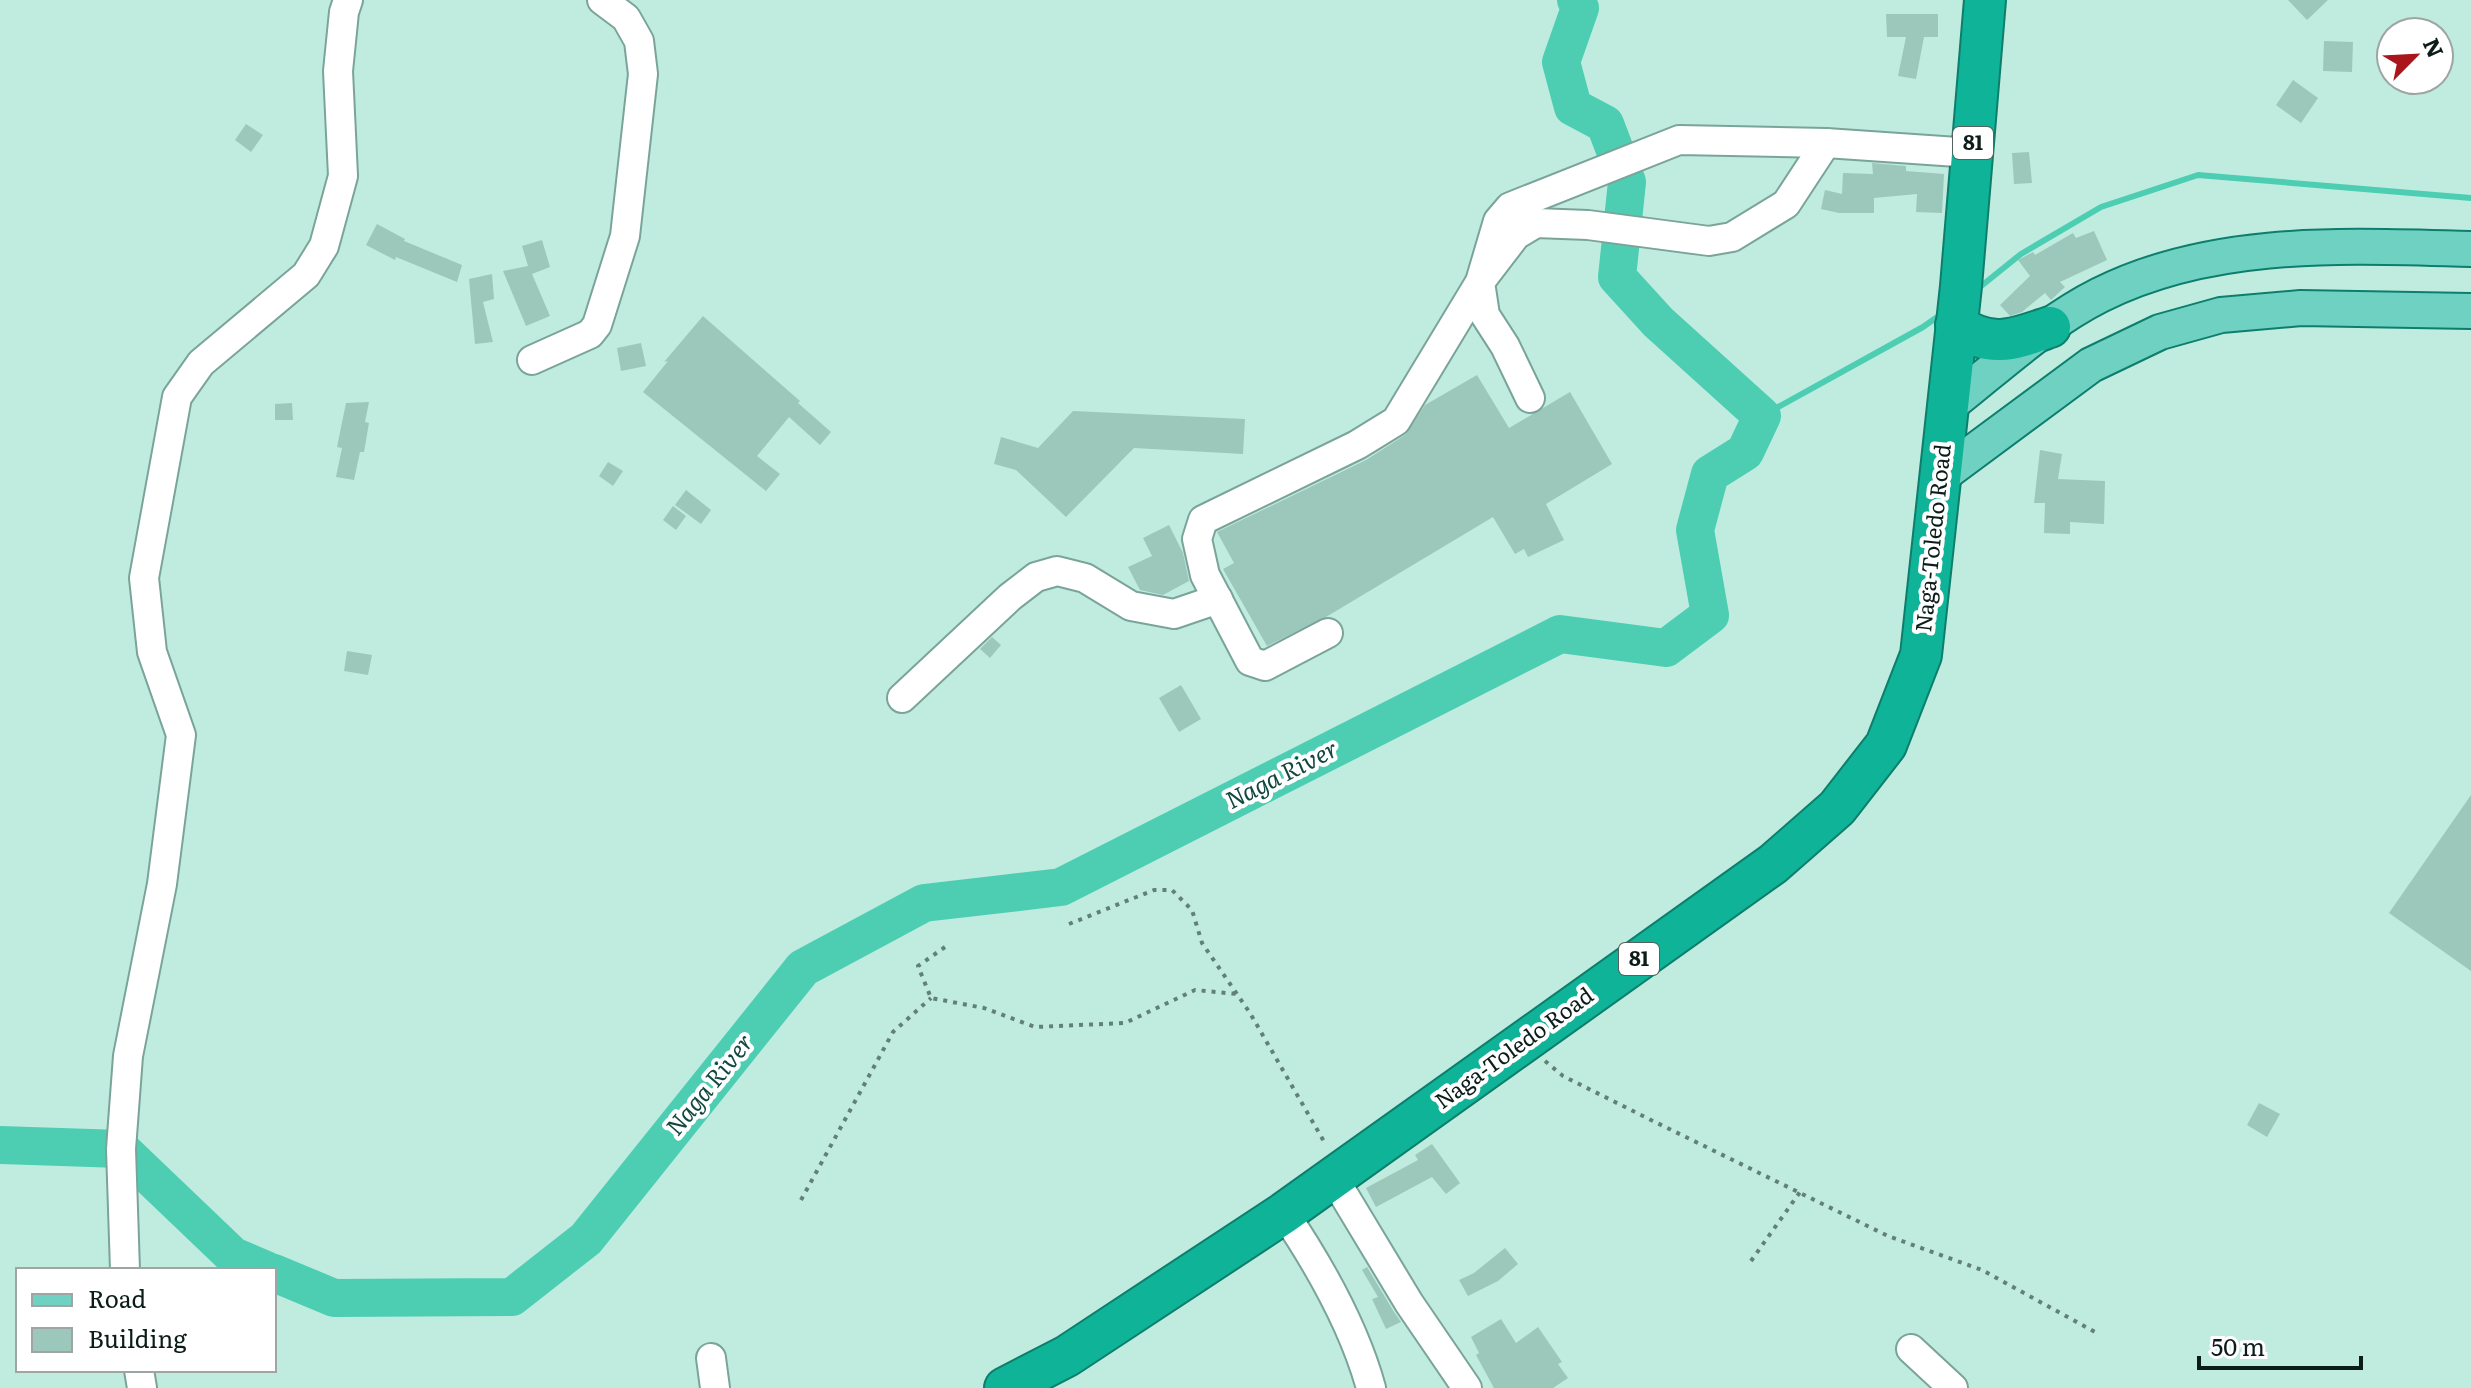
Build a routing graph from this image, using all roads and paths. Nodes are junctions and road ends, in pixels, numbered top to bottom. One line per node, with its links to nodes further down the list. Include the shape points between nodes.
1 (348, 0): 28 (street, via 338,71 343,176 324,246 306,275 201,363 177,397 144,578 152,652 181,735 162,884 128,1056 121,1149)
2 (602, 0): 11 (street, via 626,18 639,41 643,74 625,236 597,325 590,334)
3 (1985, 0): 5 (highway, Naga-Toledo Road / 81)
4 (1826, 143): 5 (street); 7 (street, via 1679,140 1524,199 1498,221); 7 (street, via 1786,204 1732,237 1709,241 1536,223 1516,235)
5 (1972, 153): 8 (highway, Naga-Toledo Road / 81)
6 (2471, 249): 10 (main road, via 2292,248 2216,256 2100,295)
7 (1480, 282): 12 (street, via 1485,315); 15 (street, via 1396,421 1203,520 1199,558)
8 (1958, 309): 10 (highway, via 1983,339 2004,341); 13 (highway, Naga-Toledo Road / 81)
9 (2471, 311): 14 (main road, via 2301,308 2221,315 2160,332 2091,365)
10 (2050, 327): 13 (main road)
11 (532, 360)
12 (1530, 398)
13 (1947, 407): 14 (highway, Naga-Toledo Road / 81)
14 (1941, 476): 22 (highway, Naga-Toledo Road / 81, via 1921,655 1886,745 1837,808 1773,864)
15 (1218, 599): 16 (street, via 1250,661 1265,666); 17 (street, via 1174,614 1131,606 1085,578 1057,571 1036,577)
16 (1328, 633)
17 (902, 698)
18 (1069, 924): 20 (path, via 1154,890 1172,890 1192,910 1202,943)
19 (945, 947): 21 (path, via 918,966)
20 (1237, 994): 21 (path, via 1195,990 1125,1023 1035,1027 984,1008); 23 (path)
21 (931, 998): 25 (path, via 893,1032)
22 (1521, 1041): 23 (highway, Naga-Toledo Road / 81); 24 (path, via 1563,1076)
23 (1337, 1174): 26 (highway, Naga-Toledo Road / 81); 35 (street, via 1409,1303)
24 (1800, 1192): 27 (path); 29 (path, via 1888,1236 1982,1270)
25 (801, 1200)
26 (1284, 1213): 33 (highway, Naga-Toledo Road / 81, via 1067,1356); 34 (street, via 1311,1252 1363,1359)
27 (1751, 1261)
28 (125, 1268)
29 (2095, 1332)
30 (1911, 1349): 36 (street)
31 (711, 1358): 32 (street)
32 (715, 1388)
33 (1005, 1388)
34 (1371, 1388)
35 (1467, 1388)
36 (1953, 1388)

